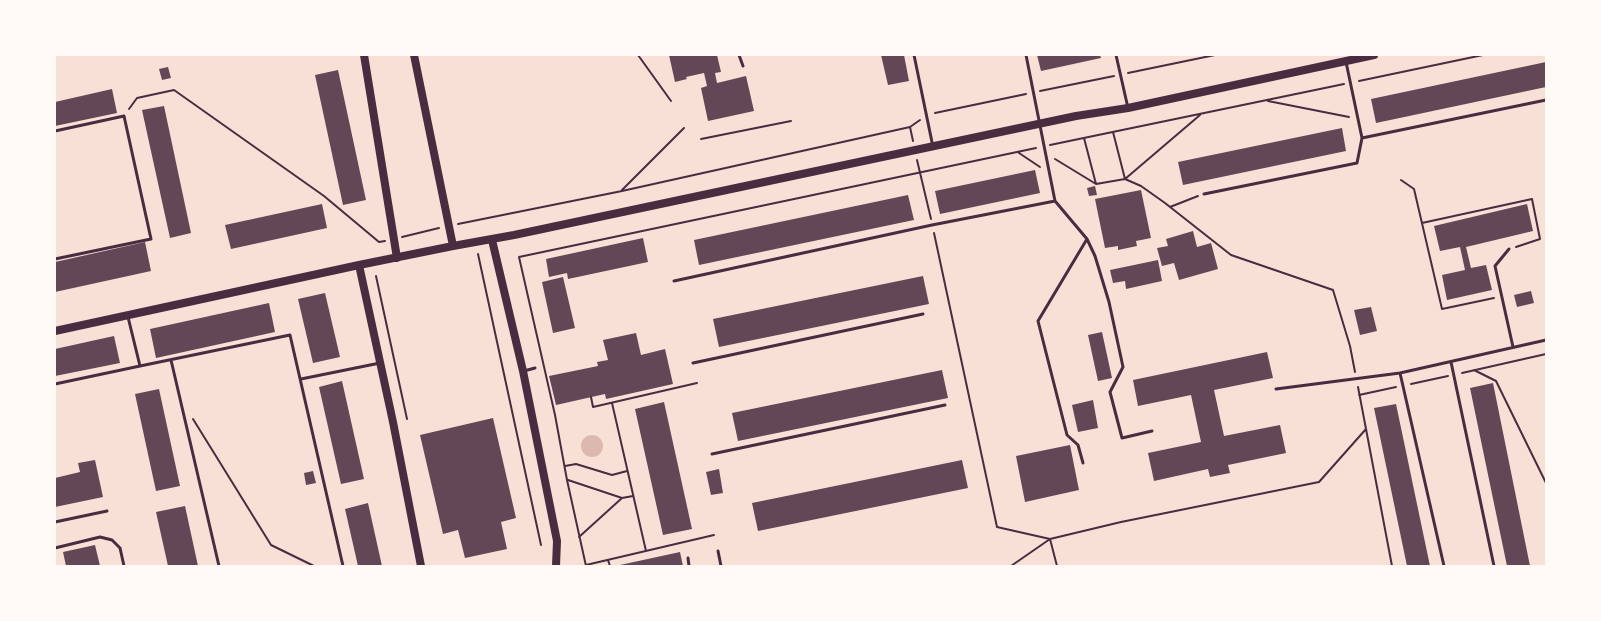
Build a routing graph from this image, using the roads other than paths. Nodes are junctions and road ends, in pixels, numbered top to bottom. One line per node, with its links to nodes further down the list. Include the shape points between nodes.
1 (364, 55): 23 (street)
2 (414, 55): 21 (street)
3 (738, 55): 10 (lane)
4 (914, 55): 16 (lane)
5 (1026, 55): 13 (lane)
6 (1116, 55): 12 (lane)
7 (1374, 55): 9 (street)
8 (1335, 59): 9 (street); 12 (street)
9 (1346, 61): 15 (lane)
10 (744, 66)
11 (1546, 100): 15 (lane)
12 (1128, 108): 13 (street)
13 (1041, 124): 16 (street); 18 (lane)
14 (55, 131): 24 (lane, via 124,116 152,239)
15 (1362, 138): 17 (lane, via 1356,162)
16 (933, 147): 20 (street)
17 (1204, 194)
18 (1055, 201): 19 (lane); 26 (lane)
19 (1087, 239): 44 (lane, via 1109,302 1123,367 1110,392 1122,438); 46 (lane, via 1038,321 1068,435 1078,445)
20 (492, 240): 21 (street); 38 (street)
21 (453, 246): 23 (street)
22 (1509, 249): 31 (lane, via 1495,266)
23 (397, 258): 25 (street)
24 (55, 259)
25 (359, 265): 28 (street); 35 (street)
26 (674, 282)
27 (922, 314): 33 (lane)
28 (127, 315): 29 (street); 36 (lane)
29 (55, 331)
30 (1546, 340): 31 (lane)
31 (1513, 347): 34 (lane)
32 (171, 359): 36 (lane); 40 (lane, via 290,335); 53 (lane)
33 (693, 362)
34 (1451, 362): 39 (lane); 60 (lane)
35 (380, 363): 40 (lane); 55 (street)
36 (140, 366): 41 (lane)
37 (535, 368): 38 (lane)
38 (523, 371): 56 (street, via 558,542)
39 (1400, 373): 42 (lane); 59 (lane)
40 (300, 379): 54 (lane)
41 (55, 384)
42 (1276, 389)
43 (944, 405): 45 (lane)
44 (1152, 431)
45 (712, 454)
46 (1083, 463)
47 (107, 511): 48 (lane)
48 (55, 522)
49 (55, 548): 52 (lane, via 100,537 112,540 120,548)
50 (718, 551): 58 (lane)
51 (688, 558): 57 (lane)
52 (124, 566)
53 (219, 566)
54 (343, 566)
55 (420, 566)
56 (556, 566)
57 (690, 566)
58 (721, 566)
59 (1444, 566)
60 (1494, 566)

